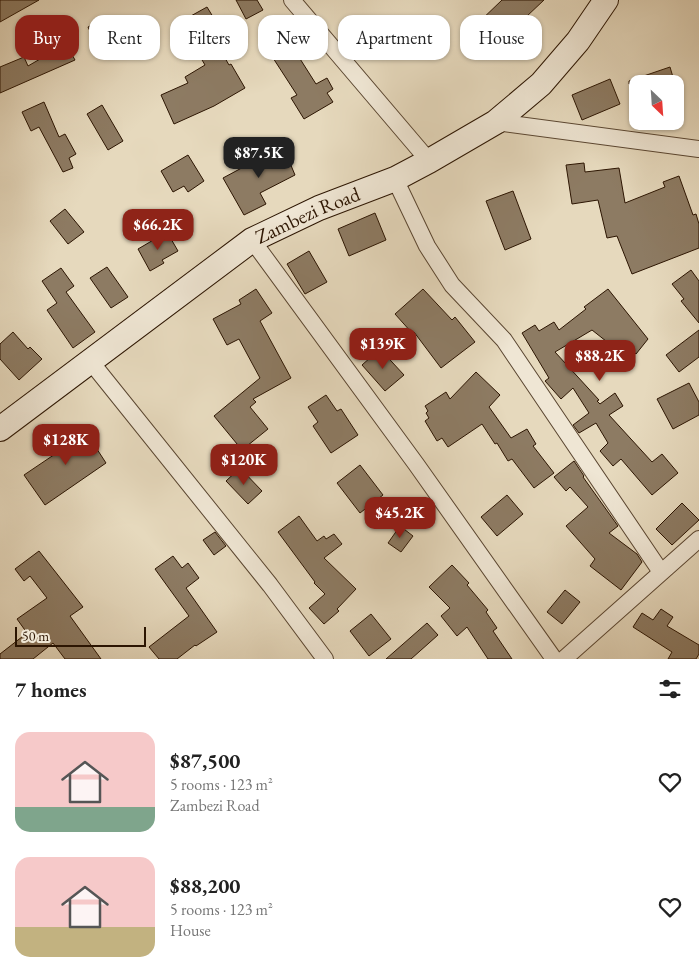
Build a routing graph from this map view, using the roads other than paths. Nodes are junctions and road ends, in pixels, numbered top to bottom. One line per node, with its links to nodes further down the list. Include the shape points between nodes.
1 (292, 0): 6 (street)
2 (606, 0): 3 (street, Zambezi Road, via 578,41 541,84)
3 (496, 122): 5 (street); 6 (street, Zambezi Road)
4 (699, 135): 5 (street)
5 (692, 148)
6 (429, 161): 7 (street, Zambezi Road)
7 (395, 179): 8 (street, Zambezi Road, via 319,208); 12 (street, via 428,246 452,285 504,340)
8 (252, 240): 9 (street, Zambezi Road); 14 (street)
9 (91, 362): 10 (street, Zambezi Road); 13 (street, via 270,585)
10 (0, 429)
11 (699, 539): 12 (street)
12 (661, 572): 15 (street)
13 (325, 659)
14 (554, 659)
15 (564, 659)

